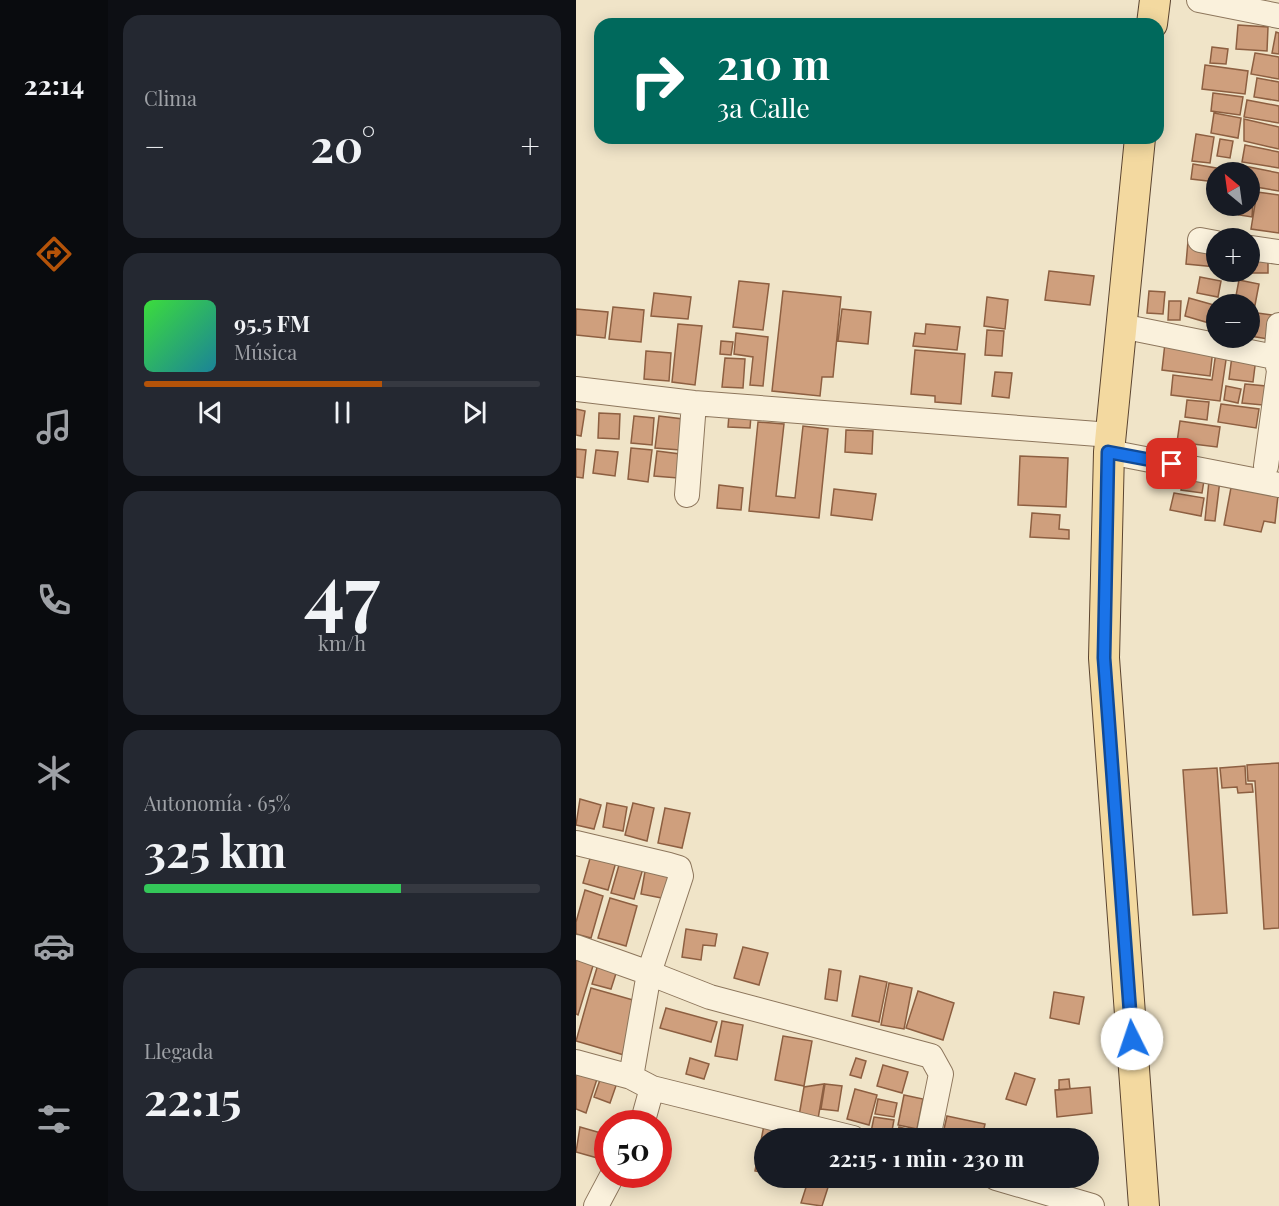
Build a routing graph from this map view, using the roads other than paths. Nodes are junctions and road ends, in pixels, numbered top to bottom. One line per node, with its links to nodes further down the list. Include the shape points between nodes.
1 (1155, 0): 4 (main road)
2 (1199, 0): 3 (street)
3 (1279, 16)
4 (1153, 18)
5 (1139, 144): 9 (main road)
6 (1260, 249): 7 (street)
7 (1279, 252)
8 (1279, 325): 10 (street)
9 (1121, 326): 10 (street); 13 (main road)
10 (1278, 358): 14 (street)
11 (576, 389): 12 (street)
12 (694, 404): 13 (street); 15 (street)
13 (1110, 443): 14 (street); 29 (main road, via 1104,658)
14 (1273, 475)
15 (687, 495)
16 (576, 843): 18 (street, via 679,868 681,876)
17 (576, 947): 18 (street)
18 (649, 973): 20 (street); 24 (street, via 710,997 931,1056 941,1074)
19 (576, 1062): 20 (street)
20 (631, 1077): 21 (street)
21 (652, 1088): 22 (street); 23 (street)
22 (646, 1110)
23 (813, 1128)
24 (930, 1128)
25 (606, 1188): 27 (street)
26 (1030, 1188): 28 (street)
27 (596, 1206)
28 (1092, 1206)
29 (1144, 1206)

